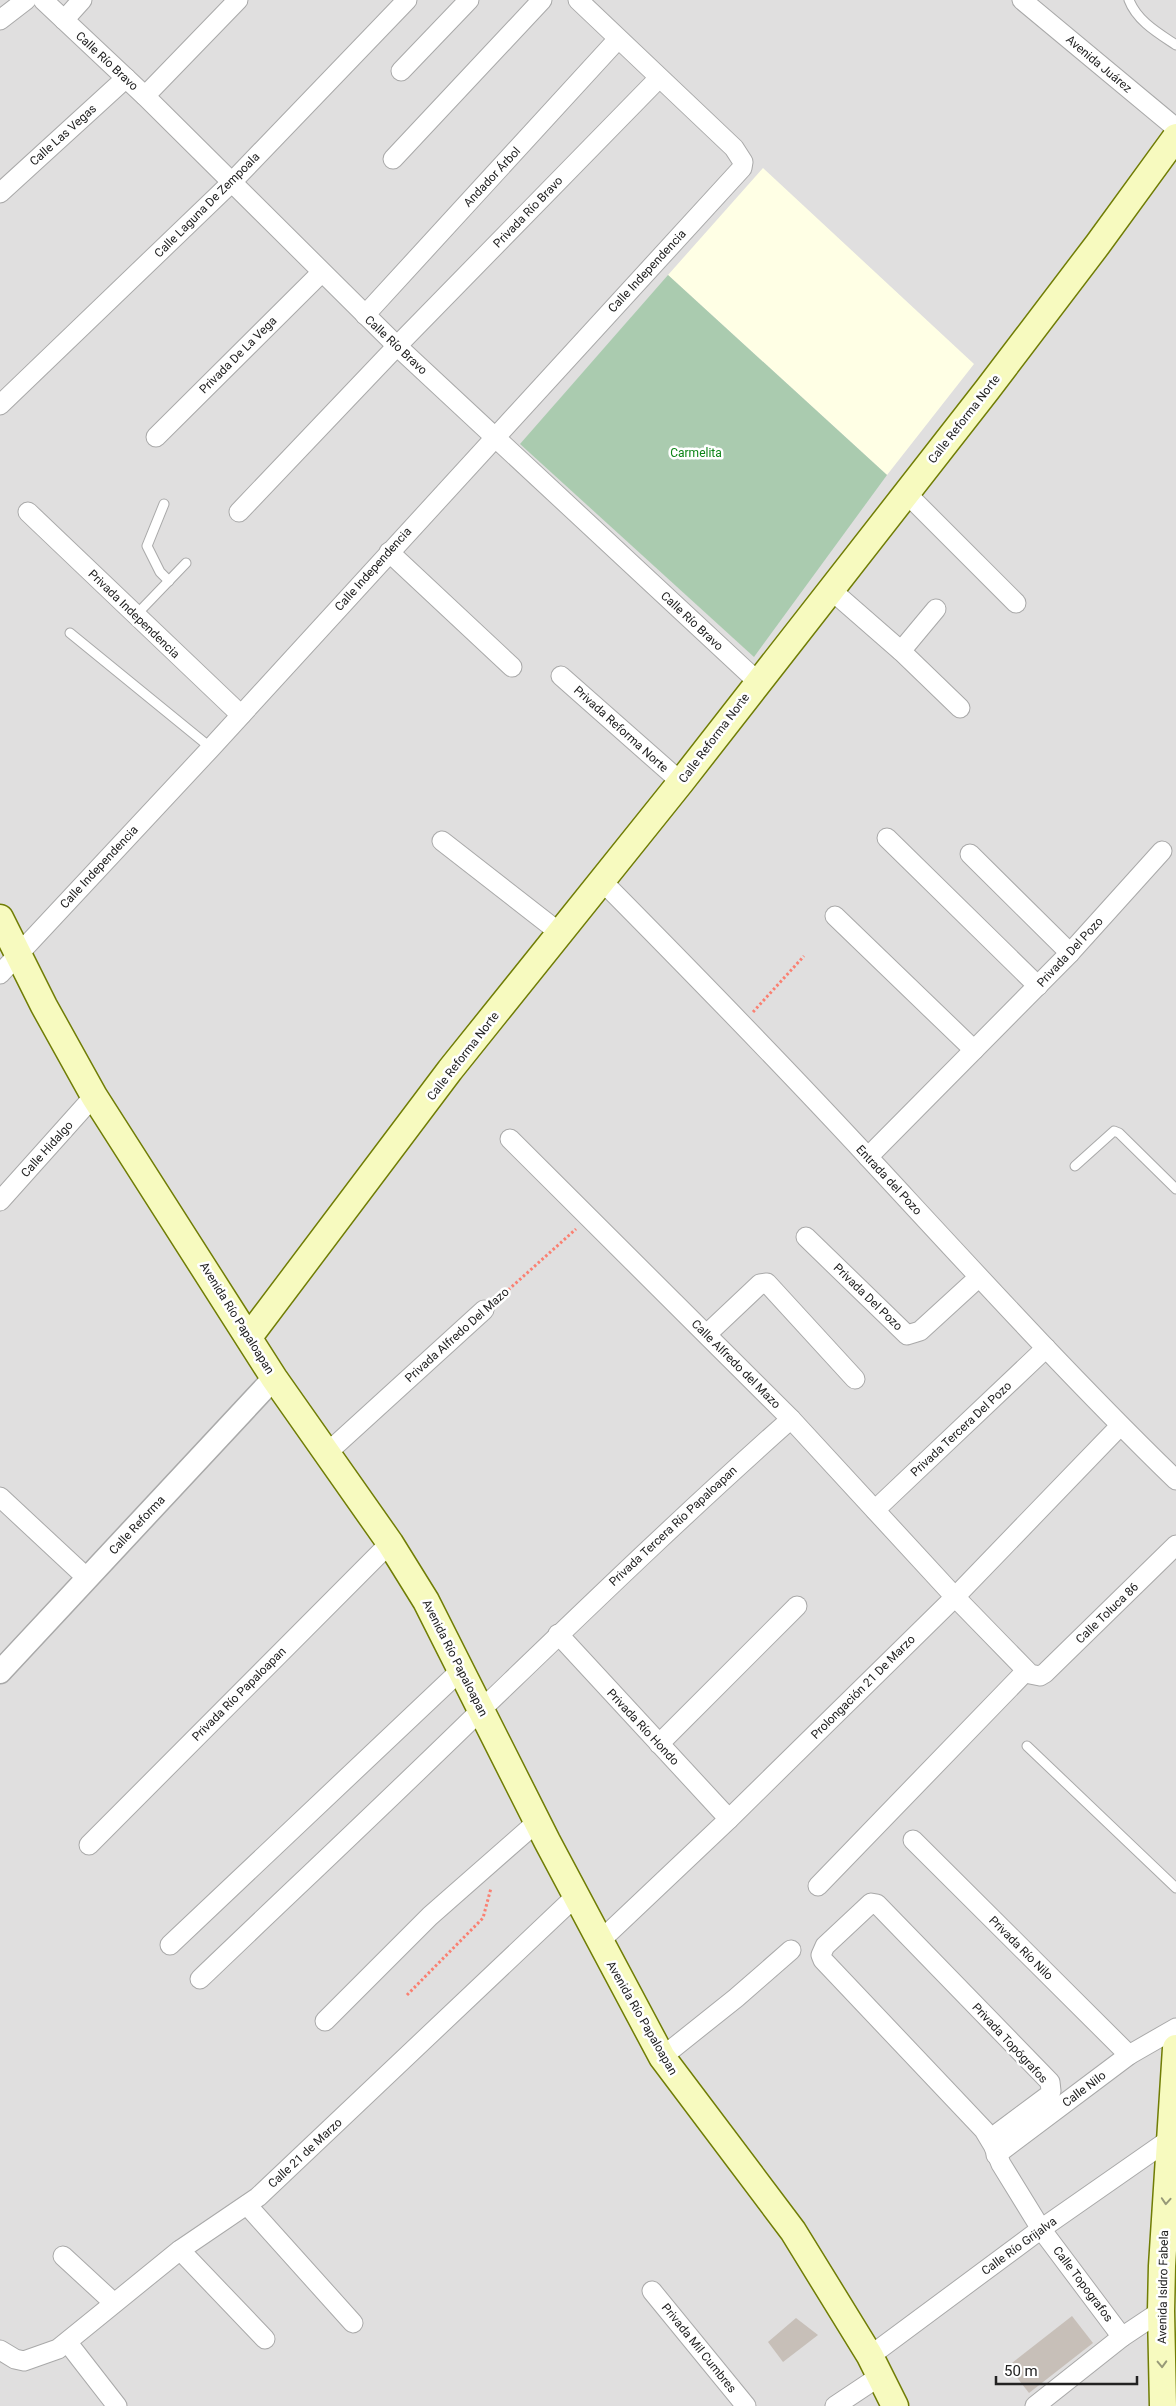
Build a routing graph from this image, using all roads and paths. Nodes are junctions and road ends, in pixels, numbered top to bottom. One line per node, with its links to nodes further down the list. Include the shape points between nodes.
1 (26, 0): 11 (street)
2 (43, 0): 12 (street, Calle Río Bravo)
3 (82, 0): 12 (street)
4 (238, 0): 18 (street)
5 (407, 0): 22 (street, Calle Laguna De Zempoala)
6 (469, 0): 15 (street)
7 (542, 0): 21 (street)
8 (578, 0): 13 (street)
9 (1022, 0): 19 (street, Avenida Juárez)
10 (1129, 0): 14 (lane, via 1138,16)
11 (0, 20)
12 (64, 20): 16 (street, Calle Río Bravo)
13 (618, 39): 17 (street); 25 (street, Andador Árbol)
14 (1176, 45)
15 (401, 71)
16 (126, 78): 18 (street, Calle Río Bravo); 23 (street, Calle Las Vegas)
17 (659, 78): 26 (street, Privada Río Bravo); 28 (street, Calle Independencia, via 734,148 743,162 737,174)
18 (144, 96): 22 (street, Calle Río Bravo)
19 (1176, 128)
20 (1176, 137): 30 (main road, Calle Reforma Norte, via 1098,244)
21 (393, 159)
22 (231, 183): 24 (street, Calle Río Bravo); 27 (street, Calle Laguna De Zempoala)
23 (0, 192)
24 (321, 273): 25 (street, Calle Río Bravo); 29 (street, Privada De La Vega)
25 (365, 315): 26 (street, Calle Río Bravo)
26 (397, 346): 28 (street, Calle Río Bravo); 33 (street, Privada Río Bravo)
27 (0, 405)
28 (494, 436): 34 (street, Calle Independencia); 45 (street, Calle Río Bravo)
29 (156, 437)
30 (906, 493): 37 (main road, Calle Reforma Norte); 38 (street)
31 (164, 504): 36 (lane, via 146,546)
32 (28, 512): 40 (street, Privada Independencia)
33 (239, 512)
34 (389, 552): 43 (street); 47 (street, Calle Independencia)
35 (186, 563): 36 (lane)
36 (168, 581): 40 (lane)
37 (830, 589): 42 (street); 45 (main road, Calle Reforma Norte)
38 (1016, 603)
39 (936, 609): 42 (street)
40 (136, 615): 47 (street, Privada Independencia)
41 (70, 633): 48 (lane)
42 (901, 651): 46 (street)
43 (512, 667)
44 (561, 676): 49 (street, Privada Reforma Norte)
45 (757, 681): 49 (main road, Calle Reforma Norte)
46 (960, 708)
47 (241, 715): 48 (street, Calle Independencia)
48 (211, 748): 59 (street, Calle Independencia)
49 (681, 782): 54 (main road, Calle Reforma Norte)
50 (887, 838): 62 (street)
51 (442, 841): 57 (street)
52 (1162, 851): 58 (street, Privada Del Pozo)
53 (970, 854): 58 (street)
54 (602, 881): 57 (main road, Calle Reforma Norte); 63 (street, Entrada del Pozo)
55 (836, 916): 64 (street)
56 (0, 918): 59 (main road, Avenida Río Papaloapan)
57 (560, 933): 76 (main road, Calle Reforma Norte, via 444,1078)
58 (1070, 953): 62 (street, Privada Del Pozo)
59 (18, 955): 61 (street, Calle Independencia); 65 (main road, Avenida Río Papaloapan)
60 (804, 956): 63 (path)
61 (0, 974)
62 (1038, 986): 64 (street, Privada Del Pozo)
63 (742, 1023): 67 (street, Entrada del Pozo)
64 (974, 1050): 67 (street, Privada Del Pozo)
65 (94, 1096): 70 (street, Calle Hidalgo); 76 (main road, Avenida Río Papaloapan)
66 (510, 1139): 71 (street, Calle Alfredo del Mazo)
67 (868, 1157): 73 (street, Entrada del Pozo)
68 (1075, 1166): 69 (lane, via 1114,1131 1120,1133)
69 (1176, 1189)
70 (0, 1201)
71 (587, 1218): 74 (path, Privada Alfredo Del Mazo); 75 (street, Calle Alfredo del Mazo)
72 (806, 1236): 73 (street, Privada Del Pozo, via 907,1335 920,1331)
73 (978, 1278): 77 (street, Entrada del Pozo)
74 (484, 1310): 82 (street, Privada Alfredo Del Mazo)
75 (706, 1334): 79 (street, via 760,1284 767,1283); 80 (street, Calle Alfredo del Mazo)
76 (249, 1337): 78 (main road, Avenida Río Papaloapan)
77 (1046, 1348): 81 (street, Entrada del Pozo); 85 (street, Privada Tercera Del Pozo)
78 (274, 1378): 82 (main road, Avenida Río Papaloapan); 88 (street, Calle Reforma)
79 (855, 1379)
80 (791, 1419): 85 (street, Calle Alfredo del Mazo); 91 (street, Privada Tercera Río Papaloapan)
81 (1120, 1426): 83 (street, Entrada del Pozo); 89 (street, Prolongación 21 De Marzo)
82 (327, 1453): 86 (main road, Avenida Río Papaloapan)
83 (1176, 1480)
84 (0, 1496): 88 (street)
85 (874, 1510): 89 (street, Calle Alfredo del Mazo)
86 (390, 1543): 92 (main road, Avenida Río Papaloapan); 101 (street, Privada Río Papaloapan)
87 (1176, 1546): 94 (street, Calle Toluca 86, via 1045,1673)
88 (87, 1578): 93 (street, Calle Reforma)
89 (955, 1597): 94 (street, Calle Alfredo del Mazo); 98 (street, Prolongación 21 De Marzo)
90 (797, 1606): 96 (street)
91 (558, 1634): 95 (street, Privada Tercera Río Papaloapan); 96 (street, Privada Río Hondo)
92 (462, 1669): 95 (main road, Avenida Río Papaloapan); 107 (street)
93 (0, 1672)
94 (1031, 1674): 103 (street, Calle Toluca 86)
95 (482, 1710): 99 (main road, Avenida Río Papaloapan); 109 (street, Privada Tercera Río Papaloapan)
96 (659, 1744): 98 (street, Privada Río Hondo)
97 (1027, 1746): 104 (lane)
98 (729, 1819): 106 (street, Prolongación 21 De Marzo)
99 (537, 1822): 105 (main road, Avenida Río Papaloapan); 111 (street, via 430,1916)
100 (913, 1840): 114 (street, Privada Río Nilo)
101 (89, 1845)
102 (491, 1886): 110 (path, via 483,1918)
103 (818, 1886)
104 (1176, 1888)
105 (576, 1896): 106 (main road, Avenida Río Papaloapan); 118 (street, Calle 21 de Marzo)
106 (599, 1942): 115 (main road, Avenida Río Papaloapan)
107 (170, 1945)
108 (791, 1950): 115 (street)
109 (200, 1979)
110 (407, 1995)
111 (325, 2021)
112 (1176, 2028): 114 (street, Calle Nilo)
113 (1176, 2048): 116 (main road, Avenida Isidro Fabela)
114 (1128, 2055): 117 (street, Calle Nilo)
115 (662, 2058): 130 (main road, Avenida Río Papaloapan, via 793,2231)
116 (1170, 2139): 119 (street, Calle Río Grijalva); 124 (main road, Avenida Isidro Fabela, one-way to 124)
117 (993, 2147): 117 (street, Privada Topógrafos, via 823,1960 821,1955 825,1946 871,1903 877,1904 1050,2082 1049,2095); 119 (street, Calle Topografos)
118 (247, 2205): 120 (street, Calle 21 de Marzo); 125 (street)
119 (1041, 2229): 126 (street, Calle Topografos); 130 (street, Calle Río Grijalva)
120 (180, 2250): 123 (street, Calle 21 de Marzo); 127 (street)
121 (63, 2256): 123 (street)
122 (652, 2291): 132 (street, Privada Mil Cumbres)
123 (114, 2303): 128 (street, Calle 21 de Marzo)
124 (1161, 2311): 126 (street); 136 (main road, Avenida Isidro Fabela, one-way to 136)
125 (353, 2324)
126 (1122, 2337): 135 (street)
127 (265, 2339)
128 (68, 2343): 129 (street, Calle 21 de Marzo, via 58,2350 24,2361); 131 (street)
129 (3, 2352)
130 (875, 2366): 133 (street, Calle Río Grijalva); 134 (main road, Avenida Río Papaloapan)
131 (117, 2406)
132 (746, 2406)
133 (835, 2406)
134 (895, 2406)
135 (1035, 2406)
136 (1163, 2406)

